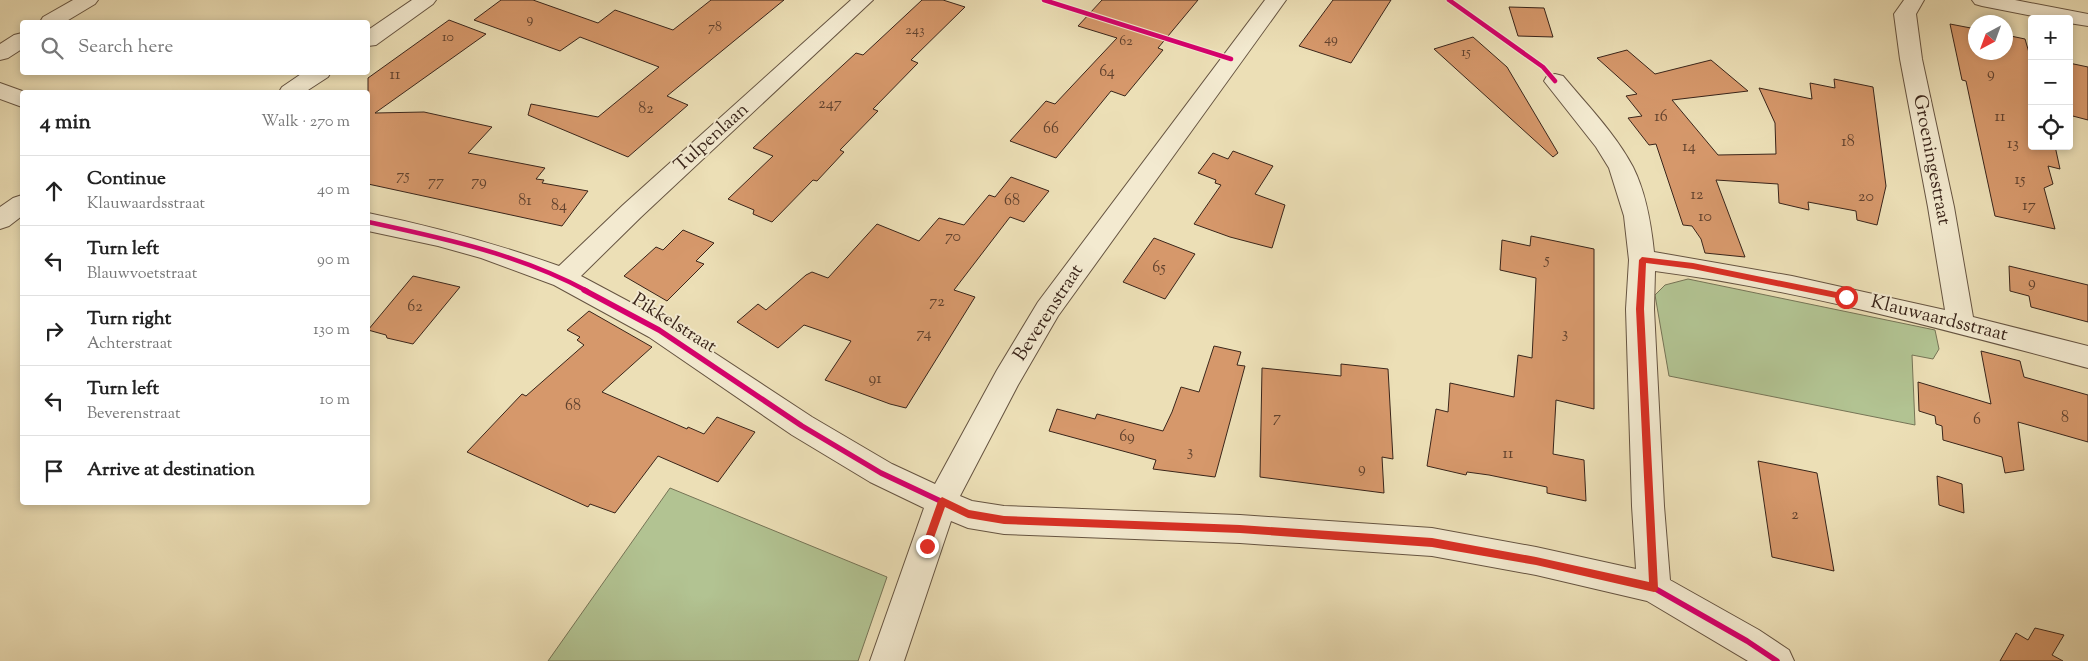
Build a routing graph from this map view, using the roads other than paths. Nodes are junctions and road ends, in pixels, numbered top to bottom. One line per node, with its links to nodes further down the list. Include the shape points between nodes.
1 (88, 0): 8 (street)
2 (426, 0): 9 (street)
3 (863, 0): 21 (street, Tulpenlaan, via 632,210)
4 (1276, 0): 24 (street, Beverenstraat, via 1048,309 1007,378)
5 (1914, 0): 22 (street, Groeningestraat, via 1905,14 1908,41)
6 (1982, 0): 7 (street)
7 (2078, 12)
8 (54, 20)
9 (370, 39)
10 (20, 41): 11 (street)
11 (0, 54)
12 (316, 75): 15 (street)
13 (1555, 81): 20 (street, via 1605,142 1621,168 1637,216)
14 (0, 90): 16 (street)
15 (293, 90)
16 (20, 99)
17 (20, 205): 18 (street)
18 (0, 220)
19 (370, 222): 21 (street, Pikkelstraat, via 488,251)
20 (1642, 260): 22 (street, Klauwaardsstraat, via 1693,266); 25 (street, via 1640,309)
21 (563, 278): 24 (street, Pikkelstraat, via 659,330 802,426 881,473)
22 (1961, 324): 23 (street, Klauwaardsstraat)
23 (2088, 357)
24 (942, 501): 25 (street, Pikkelstraat, via 968,514 1004,520 1240,529 1432,542); 26 (street, Beverenstraat)
25 (1654, 588): 27 (street, Pikkelstraat)
26 (887, 661)
27 (1777, 661)

